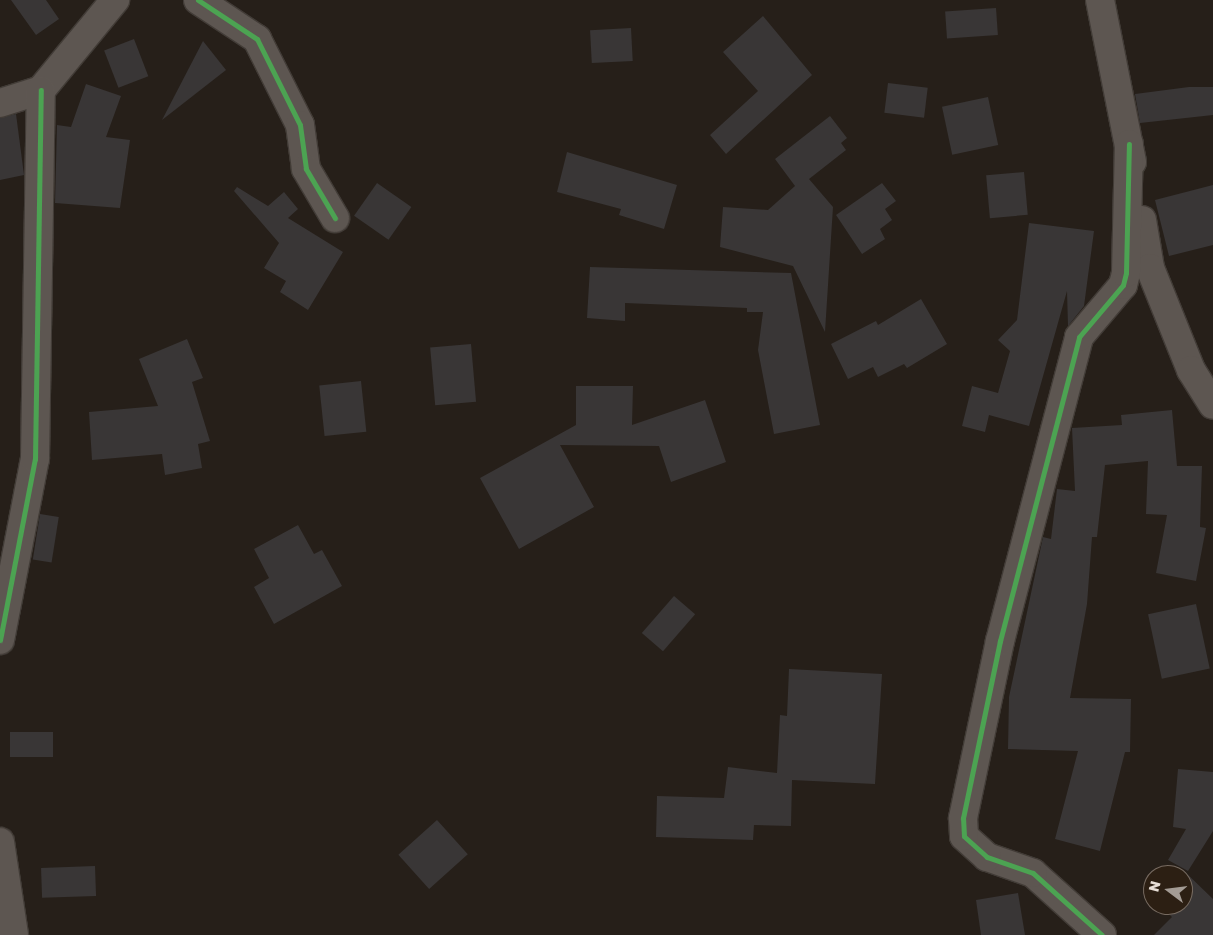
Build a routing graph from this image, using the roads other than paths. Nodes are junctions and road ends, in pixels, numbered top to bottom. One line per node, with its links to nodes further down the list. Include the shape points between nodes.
1 (115, 0): 4 (street)
2 (198, 0): 7 (street, via 257,40 300,125 306,169)
3 (1100, 0): 6 (street)
4 (41, 90): 5 (street); 9 (street, via 35,459)
5 (0, 103)
6 (1129, 144): 8 (street, via 1150,268 1191,370); 12 (street, via 1123,285 1079,337 1000,641 963,818 964,836 987,857 1033,873)
7 (335, 218)
8 (1213, 405)
9 (0, 640)
10 (0, 842): 11 (street)
11 (14, 935)
12 (1102, 935)

